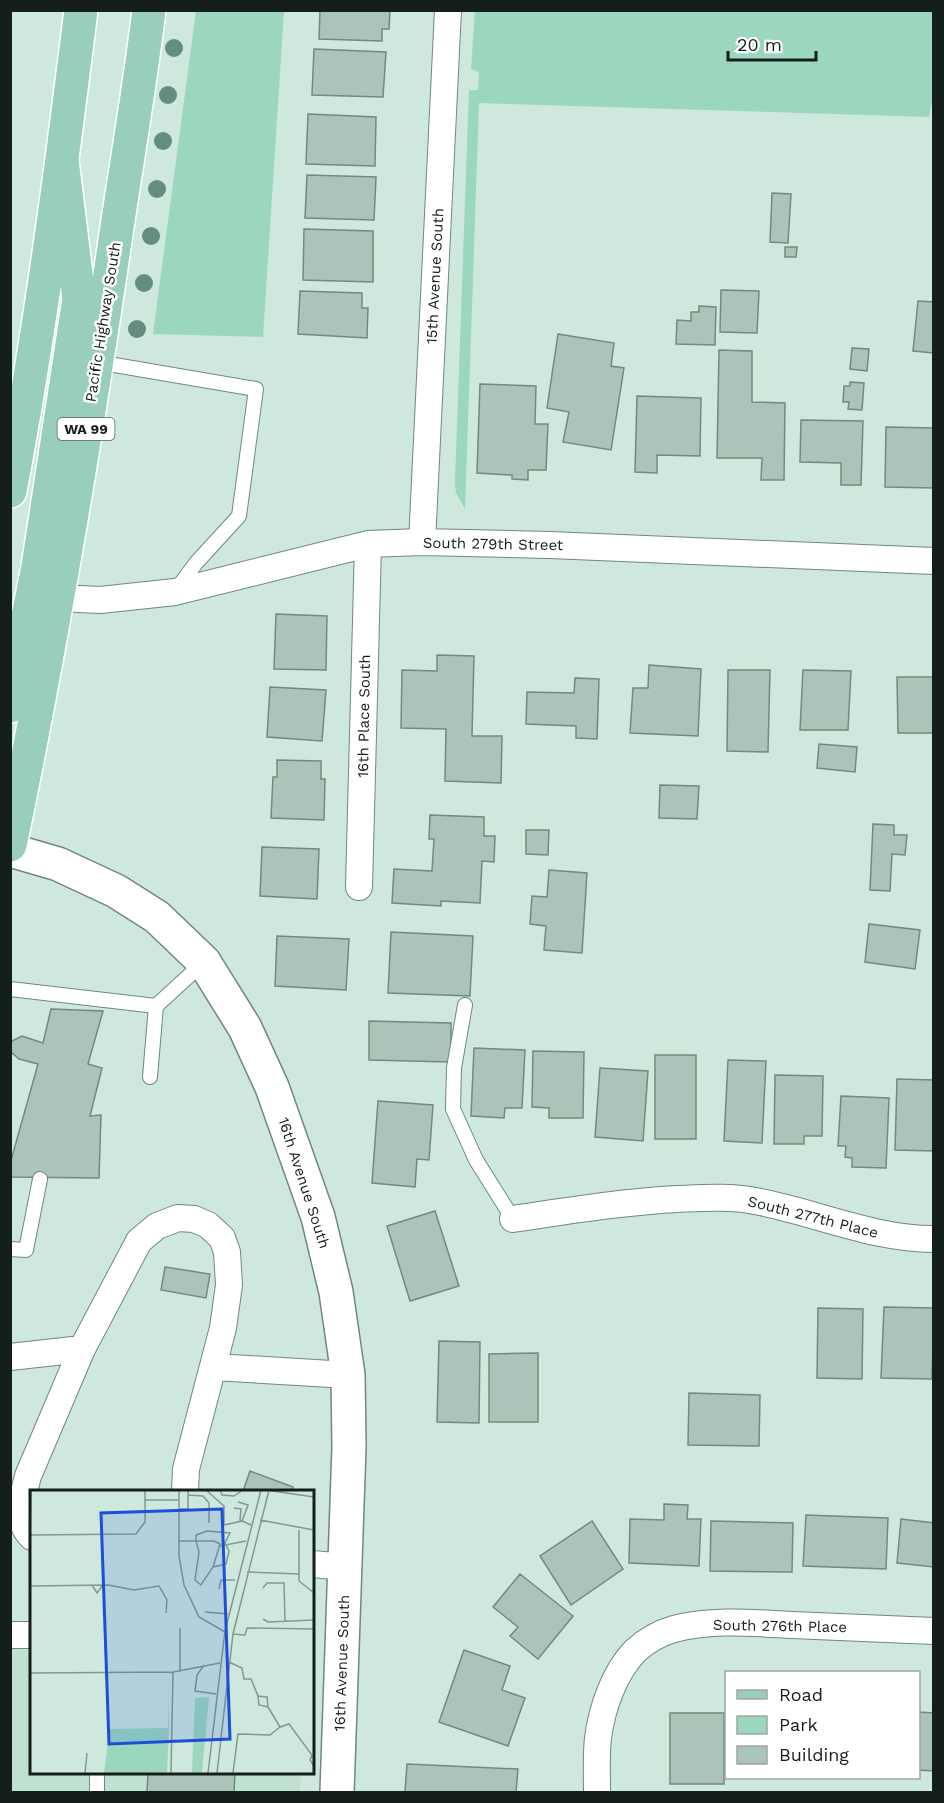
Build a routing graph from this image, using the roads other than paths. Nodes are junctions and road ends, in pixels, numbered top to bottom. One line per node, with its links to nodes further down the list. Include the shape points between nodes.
1 (81, 10): 4 (main road)
2 (149, 10): 5 (main road, Pacific Highway South / WA 99)
3 (448, 10): 7 (street, 15th Avenue South)
4 (62, 160): 6 (main road); 12 (main road, via 79,299 38,567)
5 (97, 362): 10 (lane, via 256,389 239,516); 11 (main road, Pacific Highway South / WA 99)
6 (10, 491)
7 (422, 542): 8 (street, South 279th Street); 9 (street, South 279th Street)
8 (368, 544): 10 (street, South 279th Street); 15 (street, 16th Place South)
9 (933, 561)
10 (175, 591): 11 (street, South 279th Street, via 100,600)
11 (58, 598): 13 (main road, Pacific Highway South / WA 99)
12 (10, 706)
13 (10, 845)
14 (10, 850): 16 (main road, 16th Avenue South, via 58,864 116,891 157,917)
15 (359, 887)
16 (204, 962): 19 (lane); 28 (main road, 16th Avenue South, via 245,1028 272,1087 314,1206 336,1292)
17 (10, 989): 19 (lane)
18 (465, 1005): 22 (lane, via 454,1068 453,1109 476,1160)
19 (156, 1006): 20 (lane)
20 (150, 1077)
21 (40, 1179): 24 (lane, via 26,1250)
22 (513, 1219): 23 (street, South 277th Place, via 641,1201 704,1197 753,1201 870,1232)
23 (933, 1239)
24 (10, 1249)
25 (82, 1349): 26 (street); 27 (street, via 139,1241 157,1226 178,1218 194,1219 222,1238 227,1252 229,1285); 30 (street, via 28,1476)
26 (10, 1357)
27 (214, 1367): 28 (street); 29 (street)
28 (348, 1375): 33 (main road, 16th Avenue South)
29 (184, 1484)
30 (17, 1513): 31 (street)
31 (30, 1534)
32 (314, 1564): 33 (street)
33 (345, 1567): 39 (main road, 16th Avenue South)
34 (933, 1631): 40 (street, South 276th Place, via 753,1623 707,1624 661,1634 633,1653 608,1697 598,1738)
35 (10, 1635): 36 (street)
36 (30, 1635)
37 (97, 1773): 38 (lane)
38 (97, 1792)
39 (337, 1792)
40 (597, 1792)

